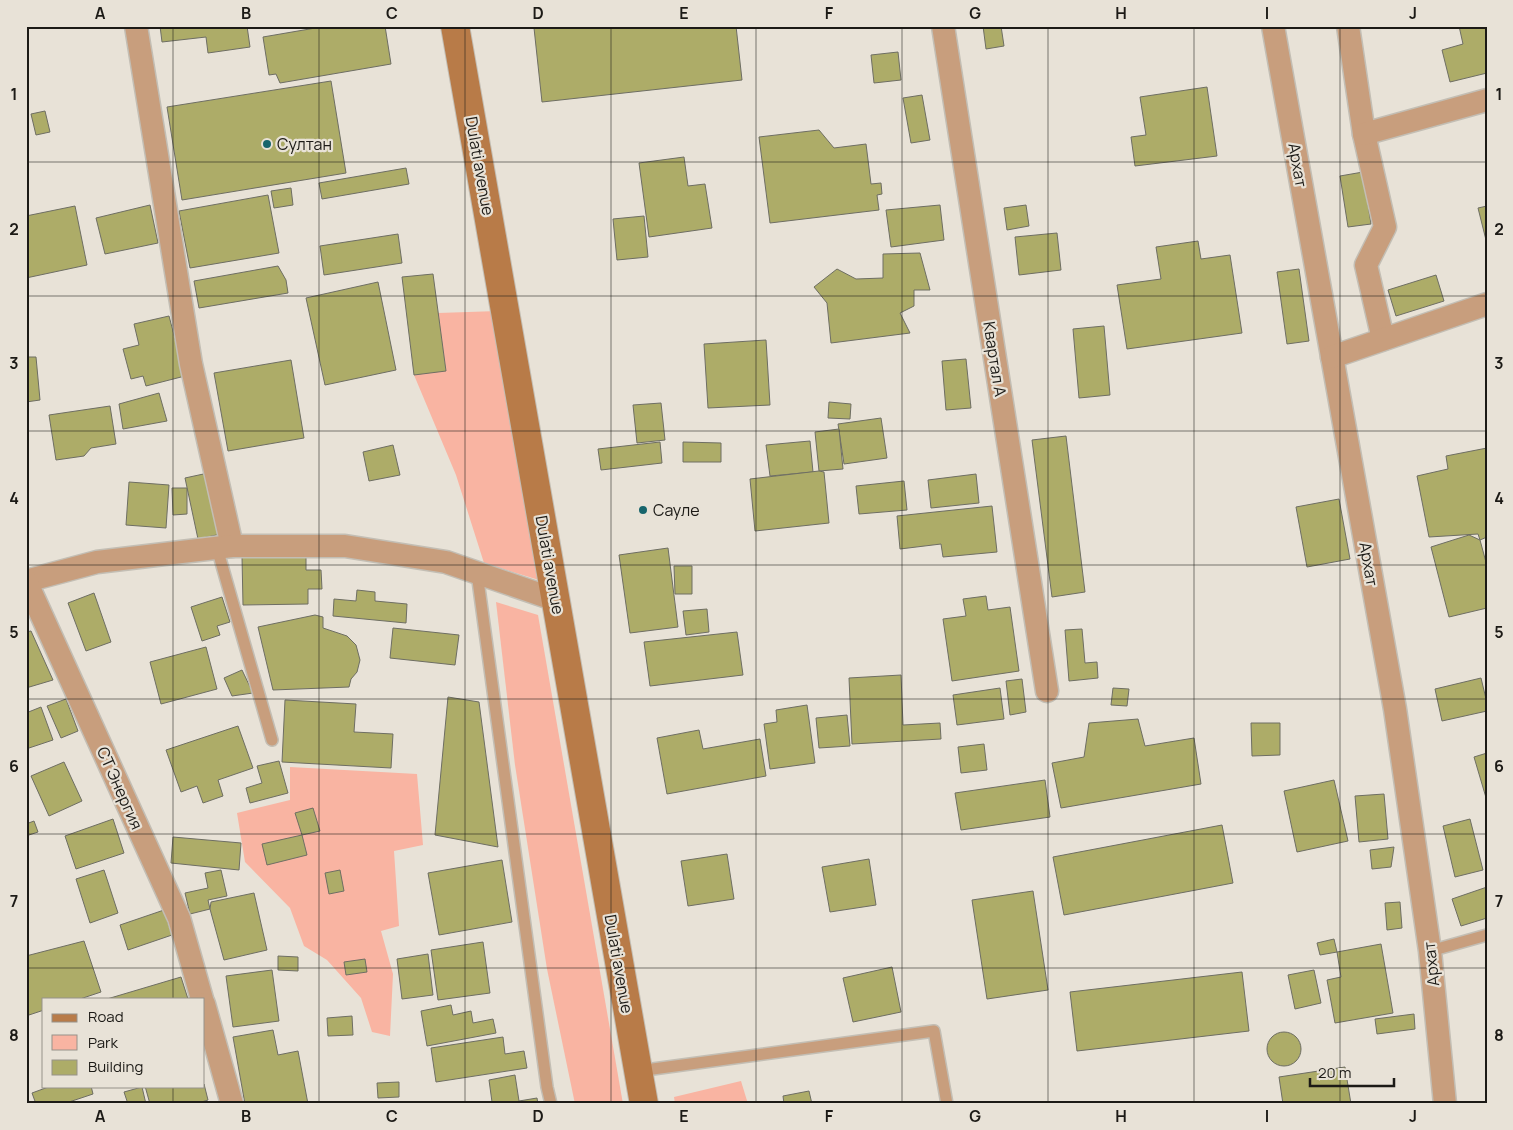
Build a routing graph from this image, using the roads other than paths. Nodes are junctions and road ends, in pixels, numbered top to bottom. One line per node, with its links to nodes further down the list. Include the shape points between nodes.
1 (136, 26): 11 (street)
2 (455, 26): 14 (main road, Dulati avenue)
3 (943, 26): 15 (street, Квартал А)
4 (1273, 26): 10 (street, Архат)
5 (1348, 26): 7 (street)
6 (1487, 100): 7 (street)
7 (1364, 134): 9 (street, via 1385,227 1366,265)
8 (1487, 304): 9 (street)
9 (1383, 340): 10 (street)
10 (1332, 357): 18 (street, Архат, via 1394,708)
11 (224, 547): 12 (street, via 346,546 446,562); 13 (street, via 97,562); 16 (lane)
12 (477, 573): 14 (street); 23 (lane)
13 (26, 581): 19 (street, СТ Энергия, via 179,918)
14 (556, 600): 21 (main road, Dulati avenue)
15 (1047, 691)
16 (272, 740)
17 (1487, 935): 18 (lane)
18 (1430, 950): 26 (street, Архат)
19 (202, 998)
20 (205, 1008): 22 (street)
21 (638, 1071): 24 (main road, Dulati avenue); 25 (lane, via 934,1031)
22 (232, 1104)
23 (551, 1104)
24 (644, 1104)
25 (947, 1104)
26 (1445, 1104)

